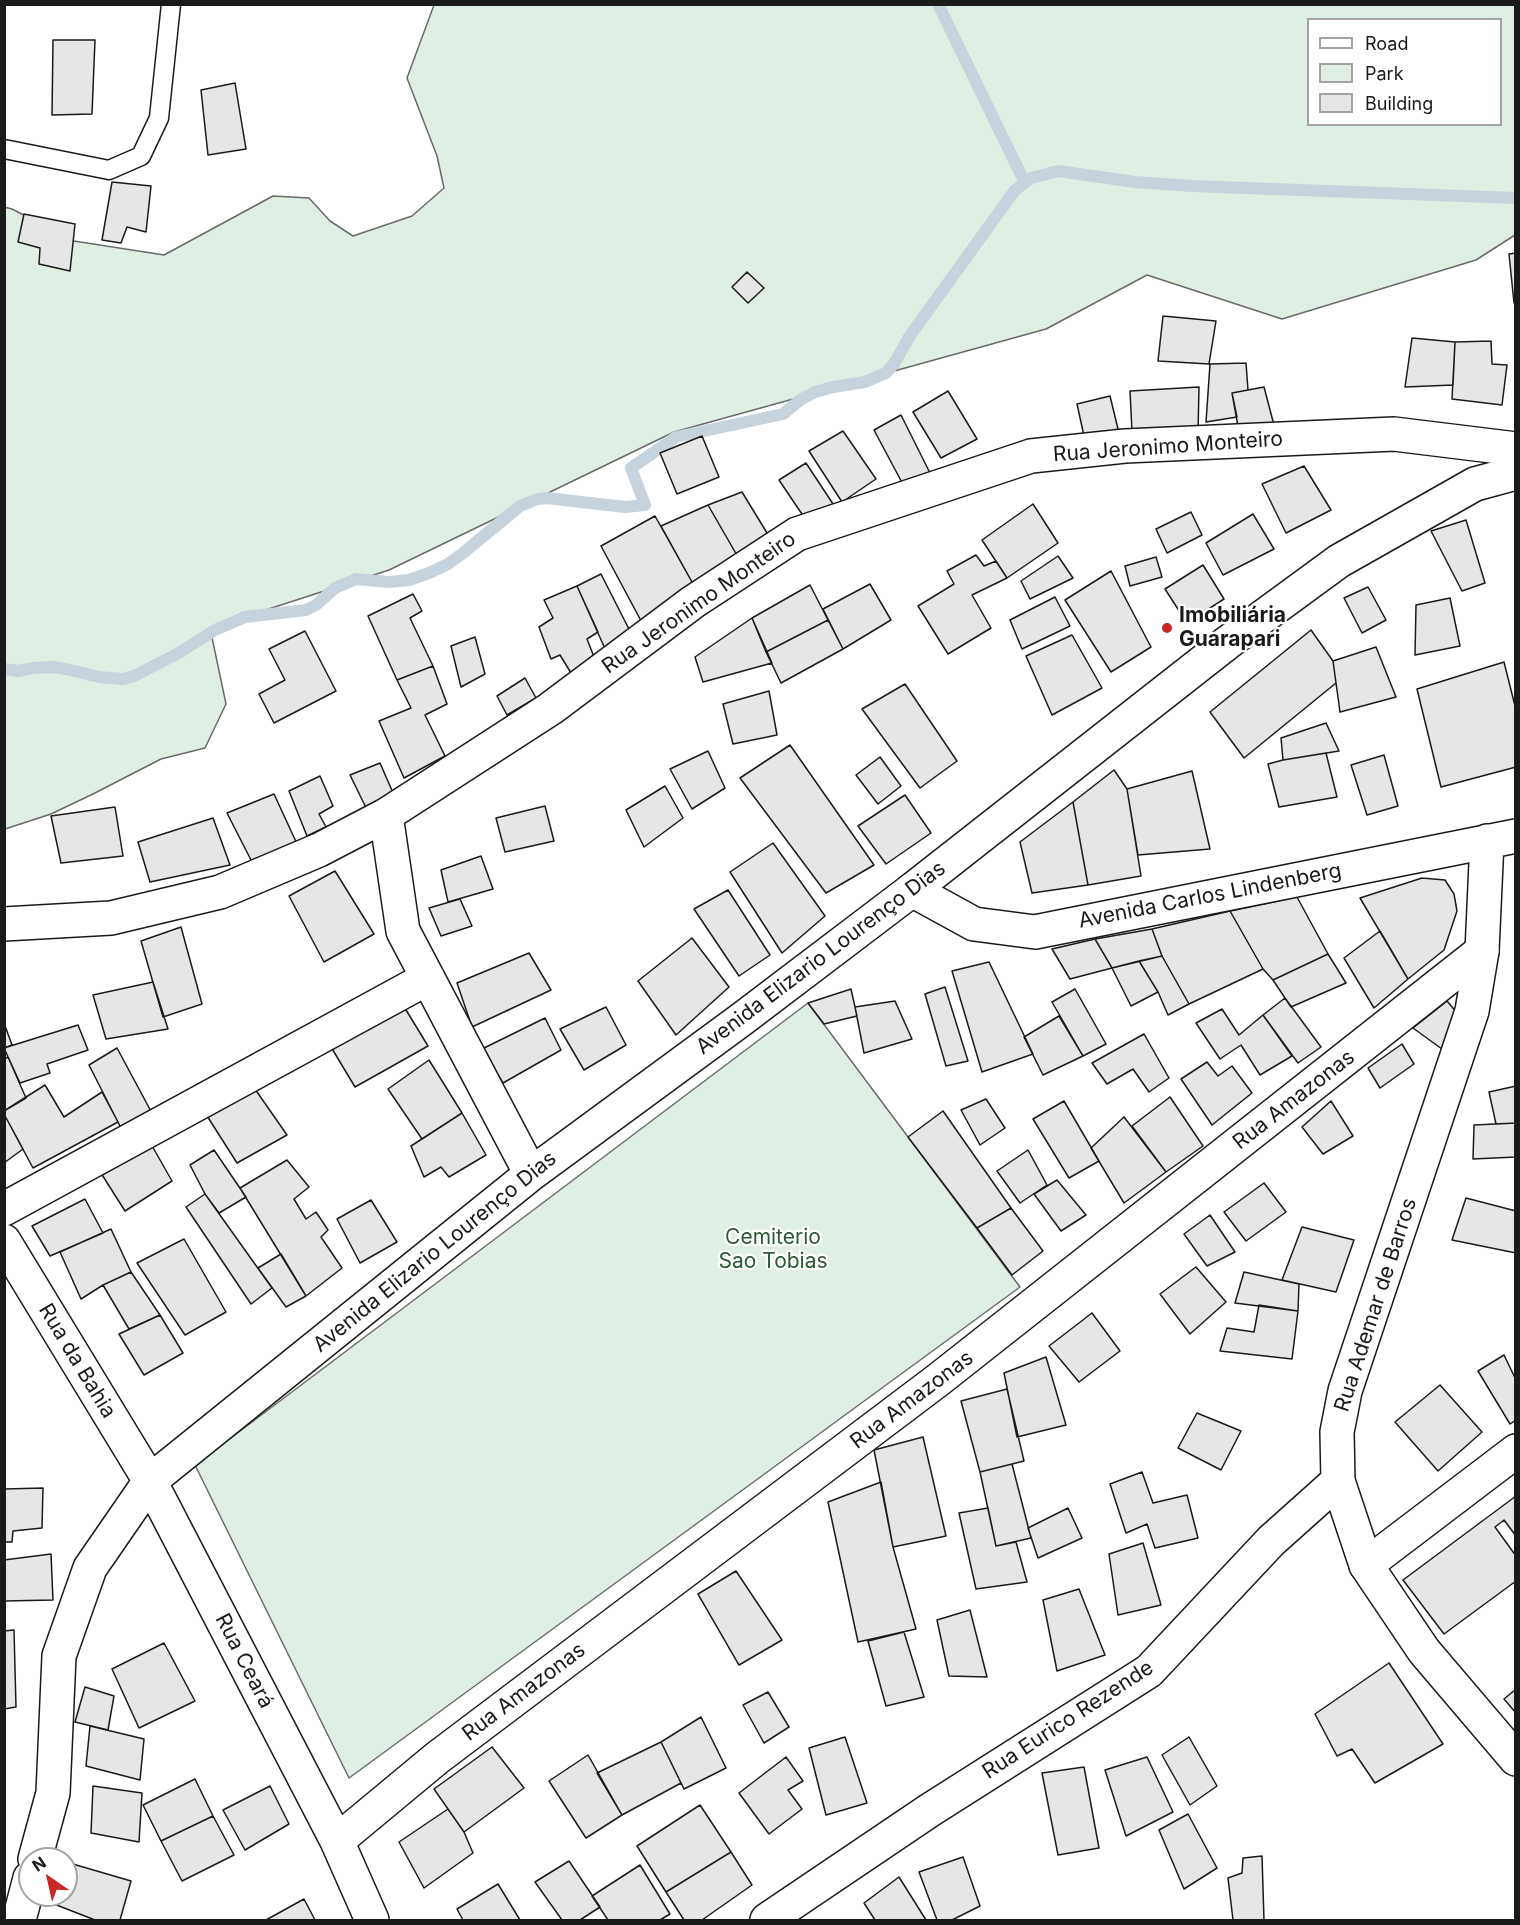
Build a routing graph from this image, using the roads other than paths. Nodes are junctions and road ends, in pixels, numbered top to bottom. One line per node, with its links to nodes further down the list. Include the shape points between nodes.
1 (171, 4): 2 (lane, via 159,118 141,156 109,170)
2 (4, 149)
3 (1515, 448): 5 (street, Rua Jeronimo Monteiro, via 1394,434 1125,446 1032,456 797,534 693,602 550,709)
4 (1515, 473): 7 (street, Avenida Elizario Lourenço Dias, via 1475,484 1339,561 1227,643)
5 (386, 815): 8 (street, Rua Jeronimo Monteiro, via 319,850 220,892 111,918); 10 (street, via 403,931)
6 (1501, 838): 7 (street, Avenida Carlos Lindenberg, via 1035,932 974,924); 9 (street, Rua Ademar de Barros)
7 (912, 890): 11 (street, Avenida Elizario Lourenço Dias)
8 (4, 924)
9 (1482, 951): 16 (street, Rua Ademar de Barros, via 1472,1011 1345,1391 1337,1432); 19 (street, Rua Amazonas, via 938,1380 437,1758)
10 (428, 978): 11 (street); 12 (street)
11 (531, 1174): 15 (street, Avenida Elizario Lourenço Dias)
12 (4, 1209)
13 (4, 1241): 15 (street, Rua da Bahia)
14 (1515, 1451): 17 (street)
15 (150, 1481): 19 (street, Rua Ceará); 20 (street, Avenida Elizario Lourenço Dias, via 90,1568 59,1656 52,1793)
16 (1338, 1481): 17 (street, Rua Ademar de Barros); 22 (street, Rua Eurico Rezende, via 1271,1541 1149,1671 930,1810)
17 (1366, 1565): 18 (street, Rua Ademar de Barros, via 1424,1651)
18 (1515, 1759)
19 (337, 1842): 21 (street)
20 (38, 1847)
21 (372, 1920)
22 (767, 1920)

